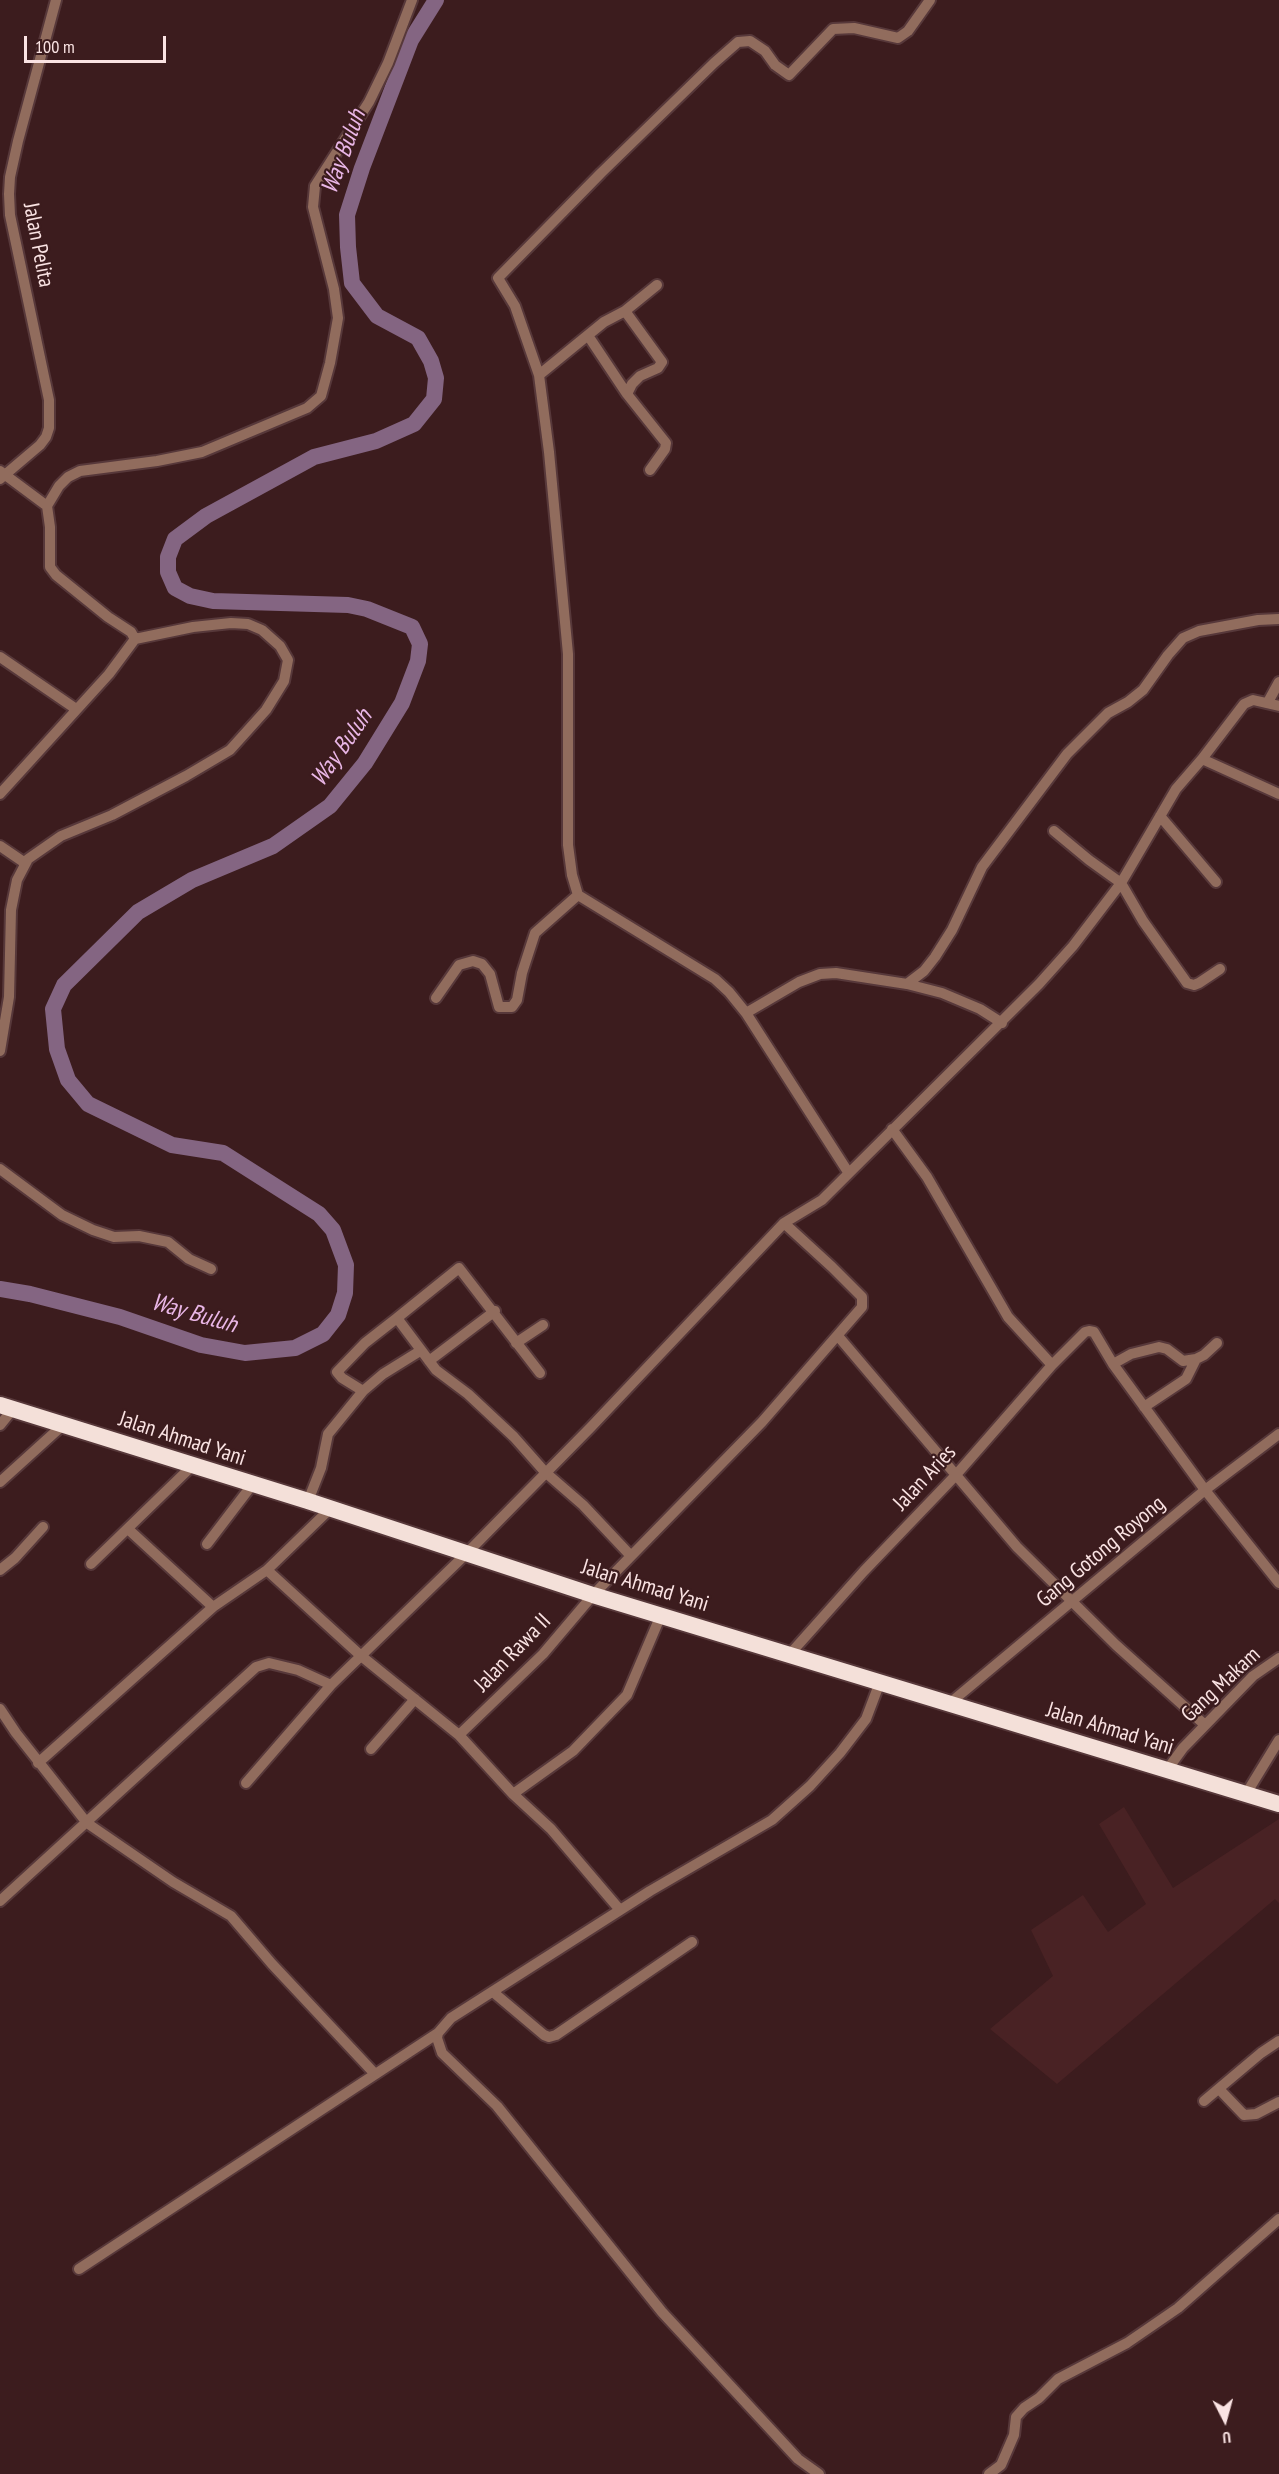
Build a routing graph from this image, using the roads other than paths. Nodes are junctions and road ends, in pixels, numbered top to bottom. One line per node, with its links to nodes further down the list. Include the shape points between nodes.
1 (56, 0): 10 (street, Jalan Pelita, via 18,141 9,194 50,400 49,428 40,445)
2 (412, 0): 11 (street, via 369,102 315,186 313,207 338,318 321,396 306,408 202,452 80,471 59,486)
3 (930, 0): 7 (street, via 908,32 898,38 854,28 833,29 789,75 750,40 738,42 714,63 498,278 514,306)
4 (657, 285): 5 (street)
5 (625, 311): 6 (street, via 614,315); 8 (street, via 662,362 640,376)
6 (589, 337): 7 (street); 8 (street)
7 (539, 375): 27 (street, via 568,654 568,845)
8 (627, 394): 9 (street, via 666,443)
9 (650, 470)
10 (2, 474): 11 (street)
11 (47, 506): 13 (street, via 50,567)
12 (1279, 620): 29 (street, via 1199,631 1183,638 1143,690 1108,713 1067,754 991,854 935,957)
13 (135, 639): 17 (street); 24 (street, via 193,627 248,624 280,646 288,660 284,681 266,710 230,750 112,815 61,836)
14 (0, 657): 17 (street)
15 (1279, 682): 16 (street)
16 (1274, 704): 18 (street, via 1253,700 1244,704)
17 (76, 709): 19 (street)
18 (1202, 759): 20 (street); 21 (street, via 1176,789)
19 (0, 794)
20 (1279, 794)
21 (1160, 816): 25 (street); 26 (street)
22 (1054, 831): 26 (street)
23 (0, 846): 24 (street)
24 (26, 863): 32 (street, via 17,880 11,910 9,997)
25 (1216, 882)
26 (1121, 883): 28 (street, via 1187,983 1199,983); 33 (street, via 1072,946)
27 (578, 895): 30 (street, via 535,933 512,1007 499,1007 490,974 482,964 473,961 459,965); 31 (street, via 715,979)
28 (1220, 969)
29 (907, 984): 31 (street, via 820,974); 33 (street, via 942,993)
30 (436, 998)
31 (746, 1013): 37 (street)
32 (3, 1017): 34 (street)
33 (1002, 1023): 35 (street)
34 (0, 1051)
35 (892, 1129): 37 (street); 50 (street, via 927,1177 1008,1317)
36 (0, 1169): 39 (street, via 62,1215 105,1235 168,1242)
37 (848, 1172): 38 (street, via 822,1200)
38 (784, 1223): 43 (street, Jalan Rawa II, via 862,1297 862,1306); 59 (street)
39 (211, 1269)
40 (495, 1311): 41 (street, via 459,1268); 44 (street); 48 (street)
41 (397, 1318): 46 (street); 52 (street, via 337,1372)
42 (543, 1325): 44 (street)
43 (838, 1336): 60 (street); 70 (street, Jalan Rawa II, via 762,1422)
44 (516, 1343): 51 (street)
45 (1218, 1343): 47 (street)
46 (420, 1351): 48 (street); 52 (street)
47 (1196, 1359): 49 (street, via 1183,1361 1160,1347 1131,1354); 54 (street, via 1186,1379)
48 (429, 1361): 59 (street, via 493,1417)
49 (1113, 1364): 50 (street, Jalan Aries, via 1094,1332 1089,1331); 54 (street)
50 (1052, 1365): 60 (street, Jalan Aries)
51 (540, 1372)
52 (363, 1391): 64 (street, via 328,1434)
53 (7, 1407): 55 (highway, Jalan Ahmad Yani); 56 (street)
54 (1144, 1407): 63 (street)
55 (64, 1424): 58 (highway, Jalan Ahmad Yani); 61 (street)
56 (0, 1425)
57 (1277, 1439): 63 (street, Gang Gotong Royong)
58 (192, 1466): 62 (highway, Jalan Ahmad Yani); 67 (street)
59 (545, 1472): 69 (street); 70 (street)
60 (955, 1476): 76 (street); 79 (street, Jalan Aries)
61 (0, 1482)
62 (252, 1485): 64 (highway, Jalan Ahmad Yani); 68 (street)
63 (1205, 1490): 74 (street); 76 (street, Gang Gotong Royong)
64 (308, 1502): 65 (highway, Jalan Ahmad Yani)
65 (330, 1509): 69 (highway, Jalan Ahmad Yani); 73 (street)
66 (43, 1527): 72 (street)
67 (128, 1529): 71 (street); 77 (street)
68 (207, 1544)
69 (467, 1553): 75 (highway, Jalan Ahmad Yani); 80 (street)
70 (631, 1556): 75 (street, Jalan Rawa II)
71 (91, 1564)
72 (0, 1570)
73 (267, 1570): 77 (street); 80 (street)
74 (1279, 1583)
75 (593, 1595): 78 (highway, Jalan Ahmad Yani); 88 (street, Jalan Rawa II, via 543,1654)
76 (1072, 1603): 85 (street, Gang Gotong Royong); 87 (street)
77 (213, 1607): 91 (street)
78 (661, 1615): 79 (highway, Jalan Ahmad Yani); 94 (street, via 627,1695 573,1751)
79 (790, 1654): 82 (highway, Jalan Ahmad Yani)
80 (360, 1655): 83 (street); 84 (street)
81 (1279, 1658): 87 (street, Gang Makam, via 1253,1676)
82 (880, 1682): 85 (highway, Jalan Ahmad Yani); 99 (street, via 866,1719 840,1753 787,1808 756,1831)
83 (331, 1685): 93 (street); 97 (street, via 298,1670 269,1663 256,1667)
84 (415, 1699): 88 (street); 90 (street)
85 (950, 1703): 92 (highway, Jalan Ahmad Yani)
86 (0, 1709): 91 (street)
87 (1204, 1725): 92 (street, Gang Makam)
88 (459, 1735): 94 (street)
89 (1279, 1740): 95 (street)
90 (371, 1749)
91 (38, 1763): 97 (street)
92 (1167, 1770): 95 (highway, Jalan Ahmad Yani)
93 (246, 1783)
94 (513, 1794): 99 (street, via 551,1829)
95 (1246, 1794): 96 (highway, Jalan Ahmad Yani)
96 (1279, 1804)
97 (87, 1823): 98 (street); 104 (street, via 231,1916)
98 (0, 1901)
99 (620, 1910): 101 (street)
100 (692, 1942): 101 (street, via 549,2037)
101 (493, 1992): 102 (street, via 451,2018)
102 (438, 2033): 104 (street); 110 (street, via 442,2053 497,2106 662,2312 798,2459)
103 (1279, 2041): 105 (street)
104 (375, 2074): 109 (street)
105 (1219, 2089): 106 (street); 107 (street, via 1244,2115 1256,2114)
106 (1204, 2101)
107 (1279, 2102)
108 (1279, 2219): 111 (street, via 1179,2308 1127,2343 1058,2379 1024,2408 1017,2417 1001,2465)
109 (79, 2269)
110 (819, 2474)
111 (989, 2474)

